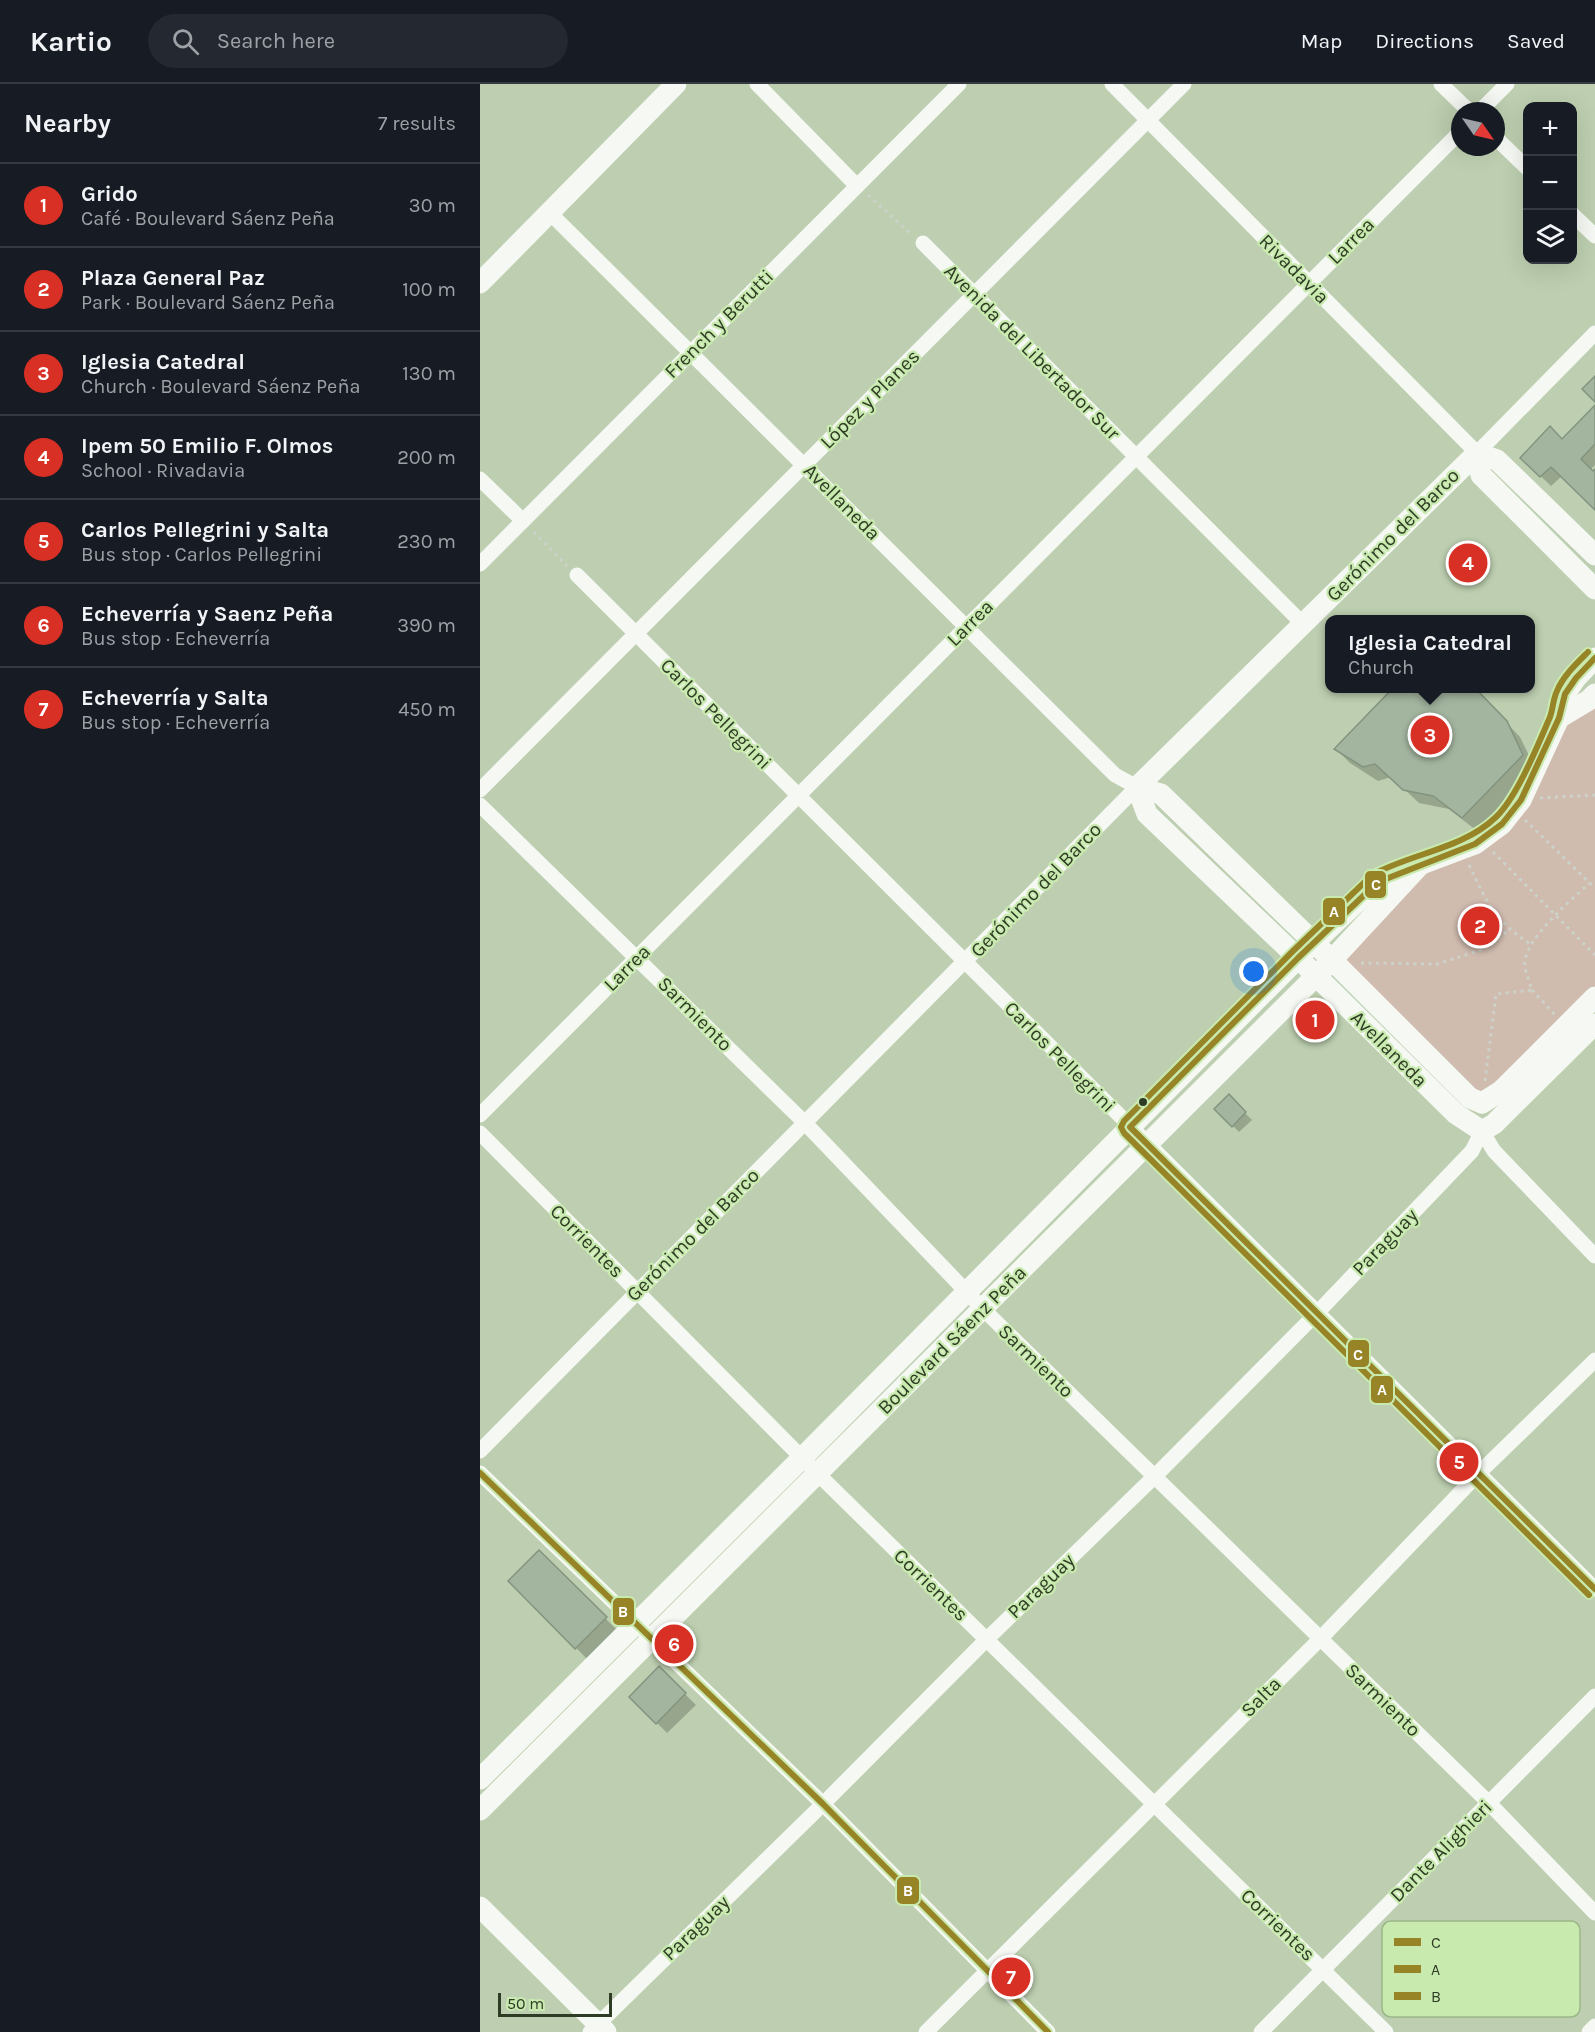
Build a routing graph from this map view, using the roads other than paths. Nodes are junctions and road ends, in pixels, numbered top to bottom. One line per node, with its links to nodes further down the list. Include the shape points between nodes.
1 (676, 84): 15 (main road)
2 (757, 84): 14 (street)
3 (959, 84): 14 (street, French y Berutti)
4 (1112, 84): 10 (street, Rivadavia)
5 (1184, 84): 10 (street, López y Planes)
6 (1441, 84): 8 (street)
7 (1507, 84): 9 (street)
8 (1459, 102)
9 (1489, 102)
10 (1147, 121): 20 (street, Rivadavia); 21 (street, López y Planes)
11 (1451, 141): 20 (street, Larrea)
12 (1505, 147): 13 (street)
13 (1523, 165)
14 (857, 186): 23 (street, French y Berutti)
15 (550, 213): 19 (main road); 23 (street, Avellaneda)
16 (1577, 219): 17 (street)
17 (1595, 236)
18 (923, 243): 21 (street, Avenida del Libertador Sur)
19 (480, 282)
20 (1308, 284): 24 (street, Rivadavia); 25 (street, Larrea)
21 (974, 294): 25 (street, Avenida del Libertador Sur); 26 (street, López y Planes)
22 (1595, 333): 24 (street, Gerónimo del Barco)
23 (691, 353): 26 (street, Avellaneda); 28 (street, French y Berutti)
24 (1477, 453): 29 (main road, Rivadavia, via 1497,460); 32 (main road, Rivadavia, via 1481,475); 33 (main road, Gerónimo del Barco)
25 (1136, 457): 33 (street, Avenida del Libertador Sur); 34 (street, Larrea)
26 (804, 465): 34 (street, Avellaneda); 35 (street, López y Planes)
27 (480, 479): 28 (street)
28 (523, 521): 30 (street, French y Berutti)
29 (1595, 555)
30 (480, 564)
31 (577, 575): 35 (street, Carlos Pellegrini)
32 (1595, 589)
33 (1303, 624): 39 (main road, Gerónimo del Barco)
34 (967, 626): 39 (street, Avellaneda, via 1115,775); 41 (street, Larrea)
35 (636, 634): 40 (street, López y Planes); 41 (street, Carlos Pellegrini)
36 (1595, 658): 38 (main road, Boulevard Sáenz Peña, via 1565,694)
37 (1595, 694): 38 (main road)
38 (1559, 718): 43 (main road, Boulevard Sáenz Peña, via 1518,805 1502,824 1482,840)
39 (1137, 787): 44 (main road, Avellaneda, via 1161,794); 46 (main road, Avellaneda, via 1147,814); 48 (street, Gerónimo del Barco)
40 (480, 790)
41 (798, 796): 45 (street, Larrea); 48 (street, Carlos Pellegrini)
42 (480, 805): 45 (street, Sarmiento)
43 (1420, 865): 44 (main road, Boulevard Sáenz Peña, via 1378,882); 47 (main road, Boulevard Sáenz Peña)
44 (1315, 942): 46 (main road, Boulevard Sáenz Peña); 47 (main road, Avellaneda)
45 (637, 958): 53 (street, Larrea); 54 (street, Sarmiento)
46 (1298, 958): 49 (main road, Avellaneda); 55 (main road, Boulevard Sáenz Peña)
47 (1332, 960): 49 (main road, Boulevard Sáenz Peña); 52 (main road, Avellaneda, via 1470,1098)
48 (965, 963): 54 (street, Gerónimo del Barco); 55 (street, Carlos Pellegrini)
49 (1315, 976): 56 (main road, Avellaneda, via 1456,1114); 58 (main road, Boulevard Sáenz Peña)
50 (1595, 997): 52 (main road, via 1501,1091)
51 (1595, 1024): 56 (main road, Paraguay, via 1494,1124)
52 (1482, 1103): 56 (main road)
53 (480, 1115)
54 (805, 1123): 60 (street, Gerónimo del Barco); 61 (street, Sarmiento)
55 (1130, 1127): 58 (street, Carlos Pellegrini); 61 (main road, Boulevard Sáenz Peña)
56 (1482, 1131): 59 (street, Avellaneda, via 1494,1151); 63 (street, Paraguay, via 1472,1151)
57 (480, 1133): 60 (street, Corrientes)
58 (1147, 1143): 62 (main road, Boulevard Sáenz Peña); 63 (street, Carlos Pellegrini)
59 (1595, 1256)
60 (636, 1291): 65 (street, Gerónimo del Barco); 66 (street, Corrientes)
61 (966, 1293): 62 (street, Sarmiento); 66 (main road, Boulevard Sáenz Peña)
62 (983, 1310): 69 (main road, Boulevard Sáenz Peña); 70 (street, Sarmiento)
63 (1317, 1313): 68 (street, Carlos Pellegrini); 70 (street, Paraguay)
64 (1595, 1360): 68 (street, Salta)
65 (480, 1451)
66 (802, 1458): 69 (street, Corrientes); 72 (main road, Boulevard Sáenz Peña)
67 (480, 1473): 72 (street)
68 (1479, 1473): 71 (street, Carlos Pellegrini); 75 (street, Salta)
69 (818, 1474): 73 (main road, Boulevard Sáenz Peña); 74 (street, Corrientes)
70 (1155, 1476): 74 (street, Paraguay); 75 (street, Sarmiento)
71 (1595, 1589)
72 (636, 1624): 73 (street); 77 (main road, Boulevard Sáenz Peña)
73 (651, 1639): 79 (street); 81 (main road, Boulevard Sáenz Peña)
74 (987, 1639): 79 (street, Paraguay); 80 (street, Corrientes)
75 (1320, 1639): 78 (street, Sarmiento); 80 (street, Salta)
76 (1595, 1696): 78 (street, Dante Alighieri)
77 (480, 1779)
78 (1489, 1803): 83 (street, Sarmiento); 84 (street, Dante Alighieri)
79 (823, 1804): 85 (street); 87 (street, Paraguay)
80 (1154, 1804): 84 (street, Corrientes); 85 (street, Salta)
81 (480, 1810)
82 (480, 1906): 87 (main road)
83 (1595, 1913)
84 (1323, 1969): 90 (street, Dante Alighieri); 91 (street, Corrientes)
85 (986, 1971): 88 (street, Salta); 89 (street)
86 (1595, 2026): 92 (street)
87 (598, 2029)
88 (926, 2032)
89 (1047, 2032)
90 (1261, 2032)
91 (1386, 2032)
92 (1589, 2032)

